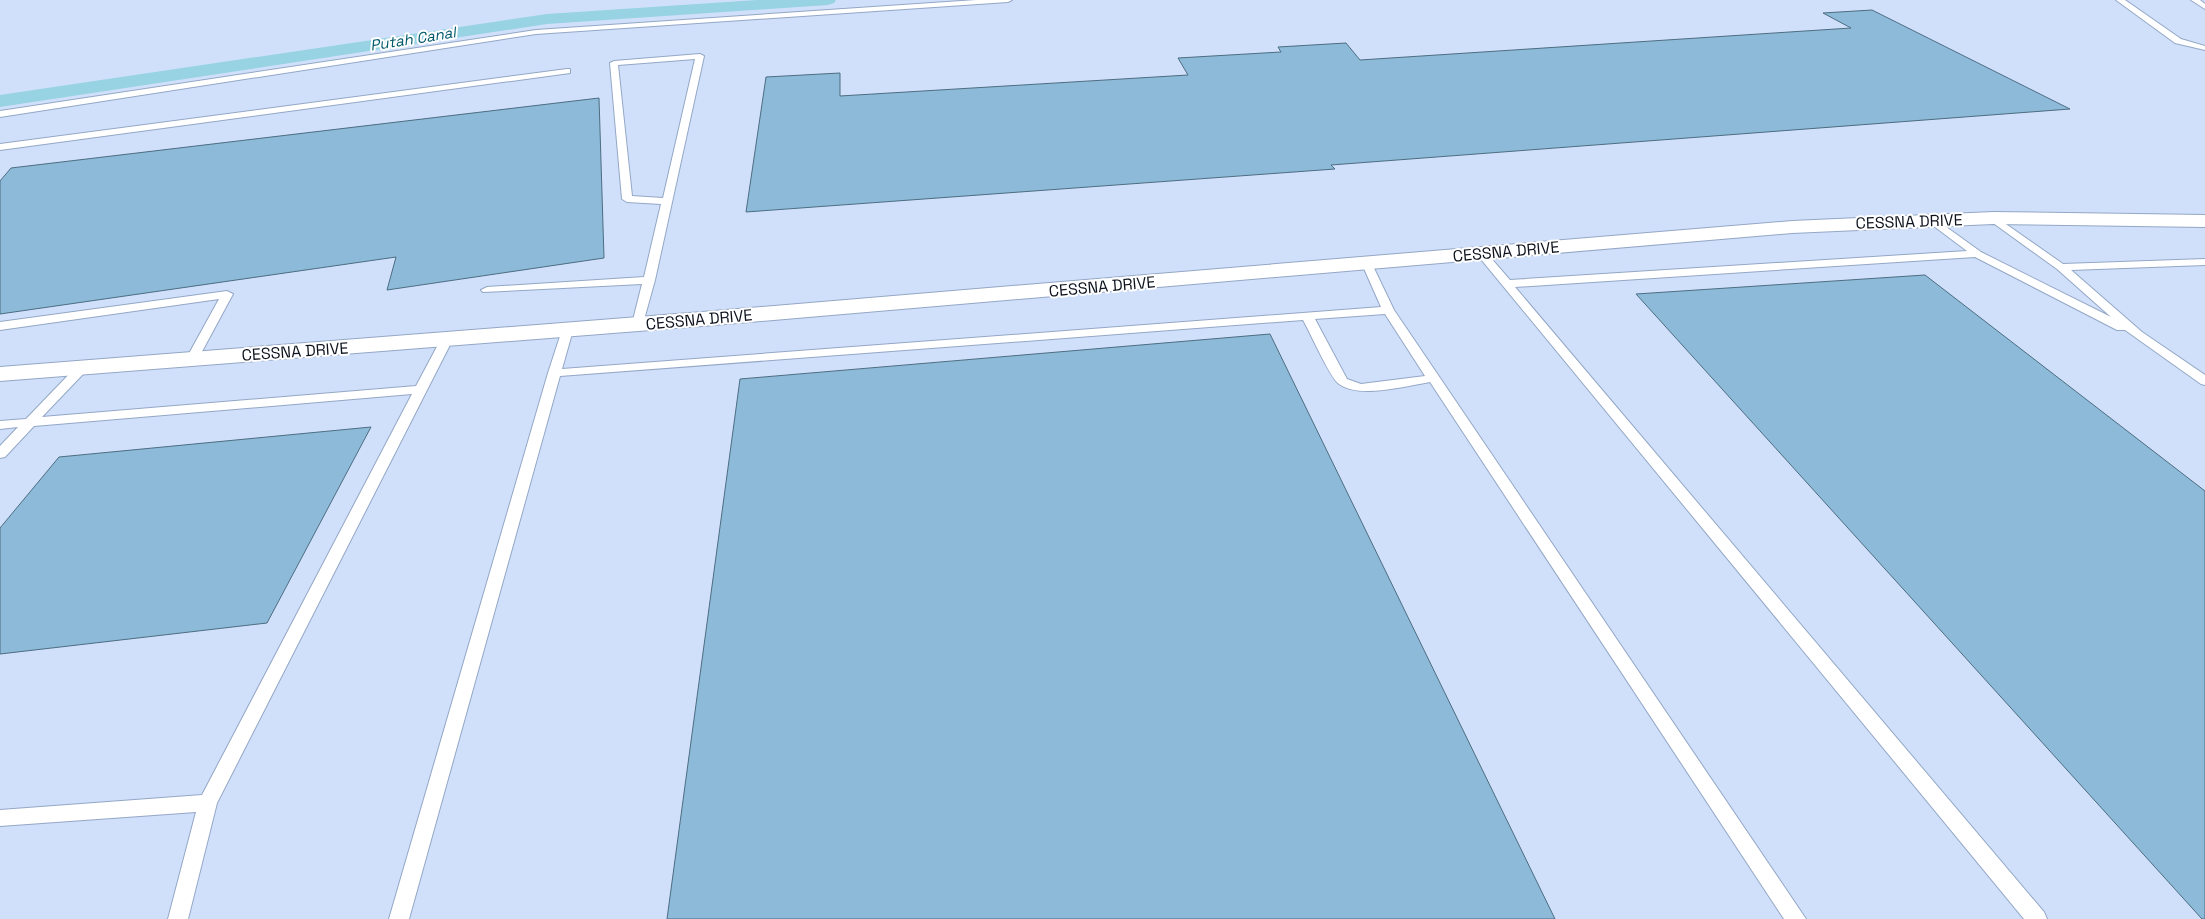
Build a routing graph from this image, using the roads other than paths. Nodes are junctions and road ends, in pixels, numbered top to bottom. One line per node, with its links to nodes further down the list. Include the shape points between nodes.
1 (1008, 0): 7 (lane, via 536,32)
2 (2120, 0): 5 (lane, via 2178,41)
3 (2195, 0): 4 (lane)
4 (2205, 7)
5 (2205, 48)
6 (567, 71): 8 (lane)
7 (0, 114)
8 (0, 147)
9 (667, 201): 9 (lane, via 698,66 700,56 614,63 627,199); 18 (lane)
10 (1993, 218): 11 (street, CESSNA DRIVE); 12 (street, CESSNA DRIVE); 17 (lane)
11 (1931, 219): 13 (street, CESSNA DRIVE); 14 (lane)
12 (2205, 221)
13 (1480, 252): 16 (street, CESSNA DRIVE); 19 (lane)
14 (1977, 254): 19 (lane); 26 (lane)
15 (2205, 262): 17 (lane)
16 (1367, 264): 21 (lane); 23 (street, CESSNA DRIVE)
17 (2061, 267): 26 (lane)
18 (649, 280): 20 (lane); 23 (lane)
19 (1507, 284): 43 (lane)
20 (487, 290)
21 (1388, 310): 22 (lane); 32 (lane)
22 (1307, 316): 30 (lane); 32 (lane, via 1342,381 1352,386 1361,388)
23 (638, 324): 25 (street, CESSNA DRIVE)
24 (0, 326): 28 (lane, via 227,294)
25 (567, 330): 27 (street, CESSNA DRIVE); 30 (lane)
26 (2138, 335): 33 (lane)
27 (447, 339): 28 (street, CESSNA DRIVE); 34 (lane)
28 (192, 359): 29 (street, CESSNA DRIVE)
29 (82, 368): 31 (street, CESSNA DRIVE); 35 (lane)
30 (554, 373): 41 (lane)
31 (0, 374)
32 (1434, 378): 42 (lane)
33 (2205, 381)
34 (421, 389): 35 (lane); 38 (lane)
35 (30, 422): 36 (lane); 37 (lane)
36 (0, 425)
37 (0, 454)
38 (208, 803): 39 (lane); 40 (lane)
39 (0, 818)
40 (178, 919)
41 (398, 919)
42 (1796, 919)
43 (2037, 919)

